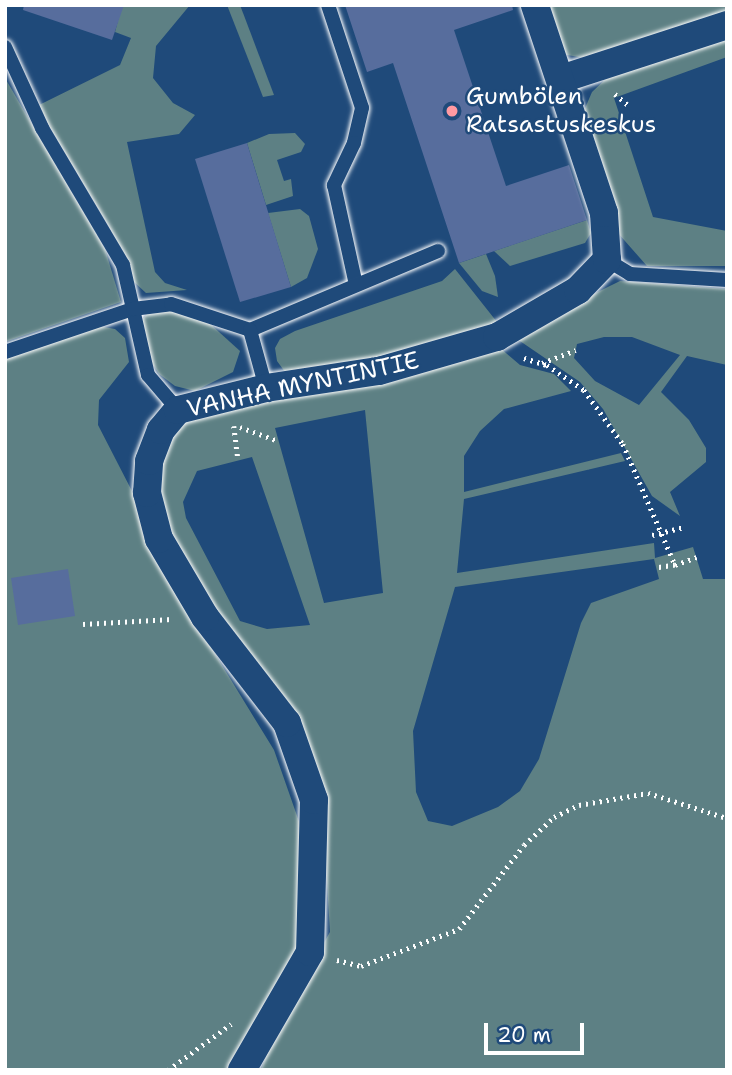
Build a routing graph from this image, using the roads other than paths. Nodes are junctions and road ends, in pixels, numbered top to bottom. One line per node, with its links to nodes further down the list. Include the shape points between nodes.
1 (328, 5): 9 (lane, via 362,108 354,143 334,185)
2 (535, 5): 5 (street)
3 (727, 25): 5 (street)
4 (5, 47): 10 (lane, via 42,128 123,265)
5 (561, 79): 7 (street, via 604,213)
6 (438, 251): 9 (lane)
7 (607, 260): 8 (lane, via 630,274); 13 (street, VANHA MYNTINTIE, via 579,290 497,337 379,371)
8 (727, 280)
9 (356, 285): 11 (lane)
10 (134, 309): 11 (lane, via 172,304); 12 (lane); 14 (lane, via 148,375)
11 (250, 330): 13 (lane)
12 (5, 352)
13 (266, 388): 14 (street, VANHA MYNTINTIE)
14 (178, 410): 15 (street, VANHA MYNTINTIE, via 161,430 149,461 147,493 159,539 205,617 287,723 314,800 310,952)
15 (242, 1070)

